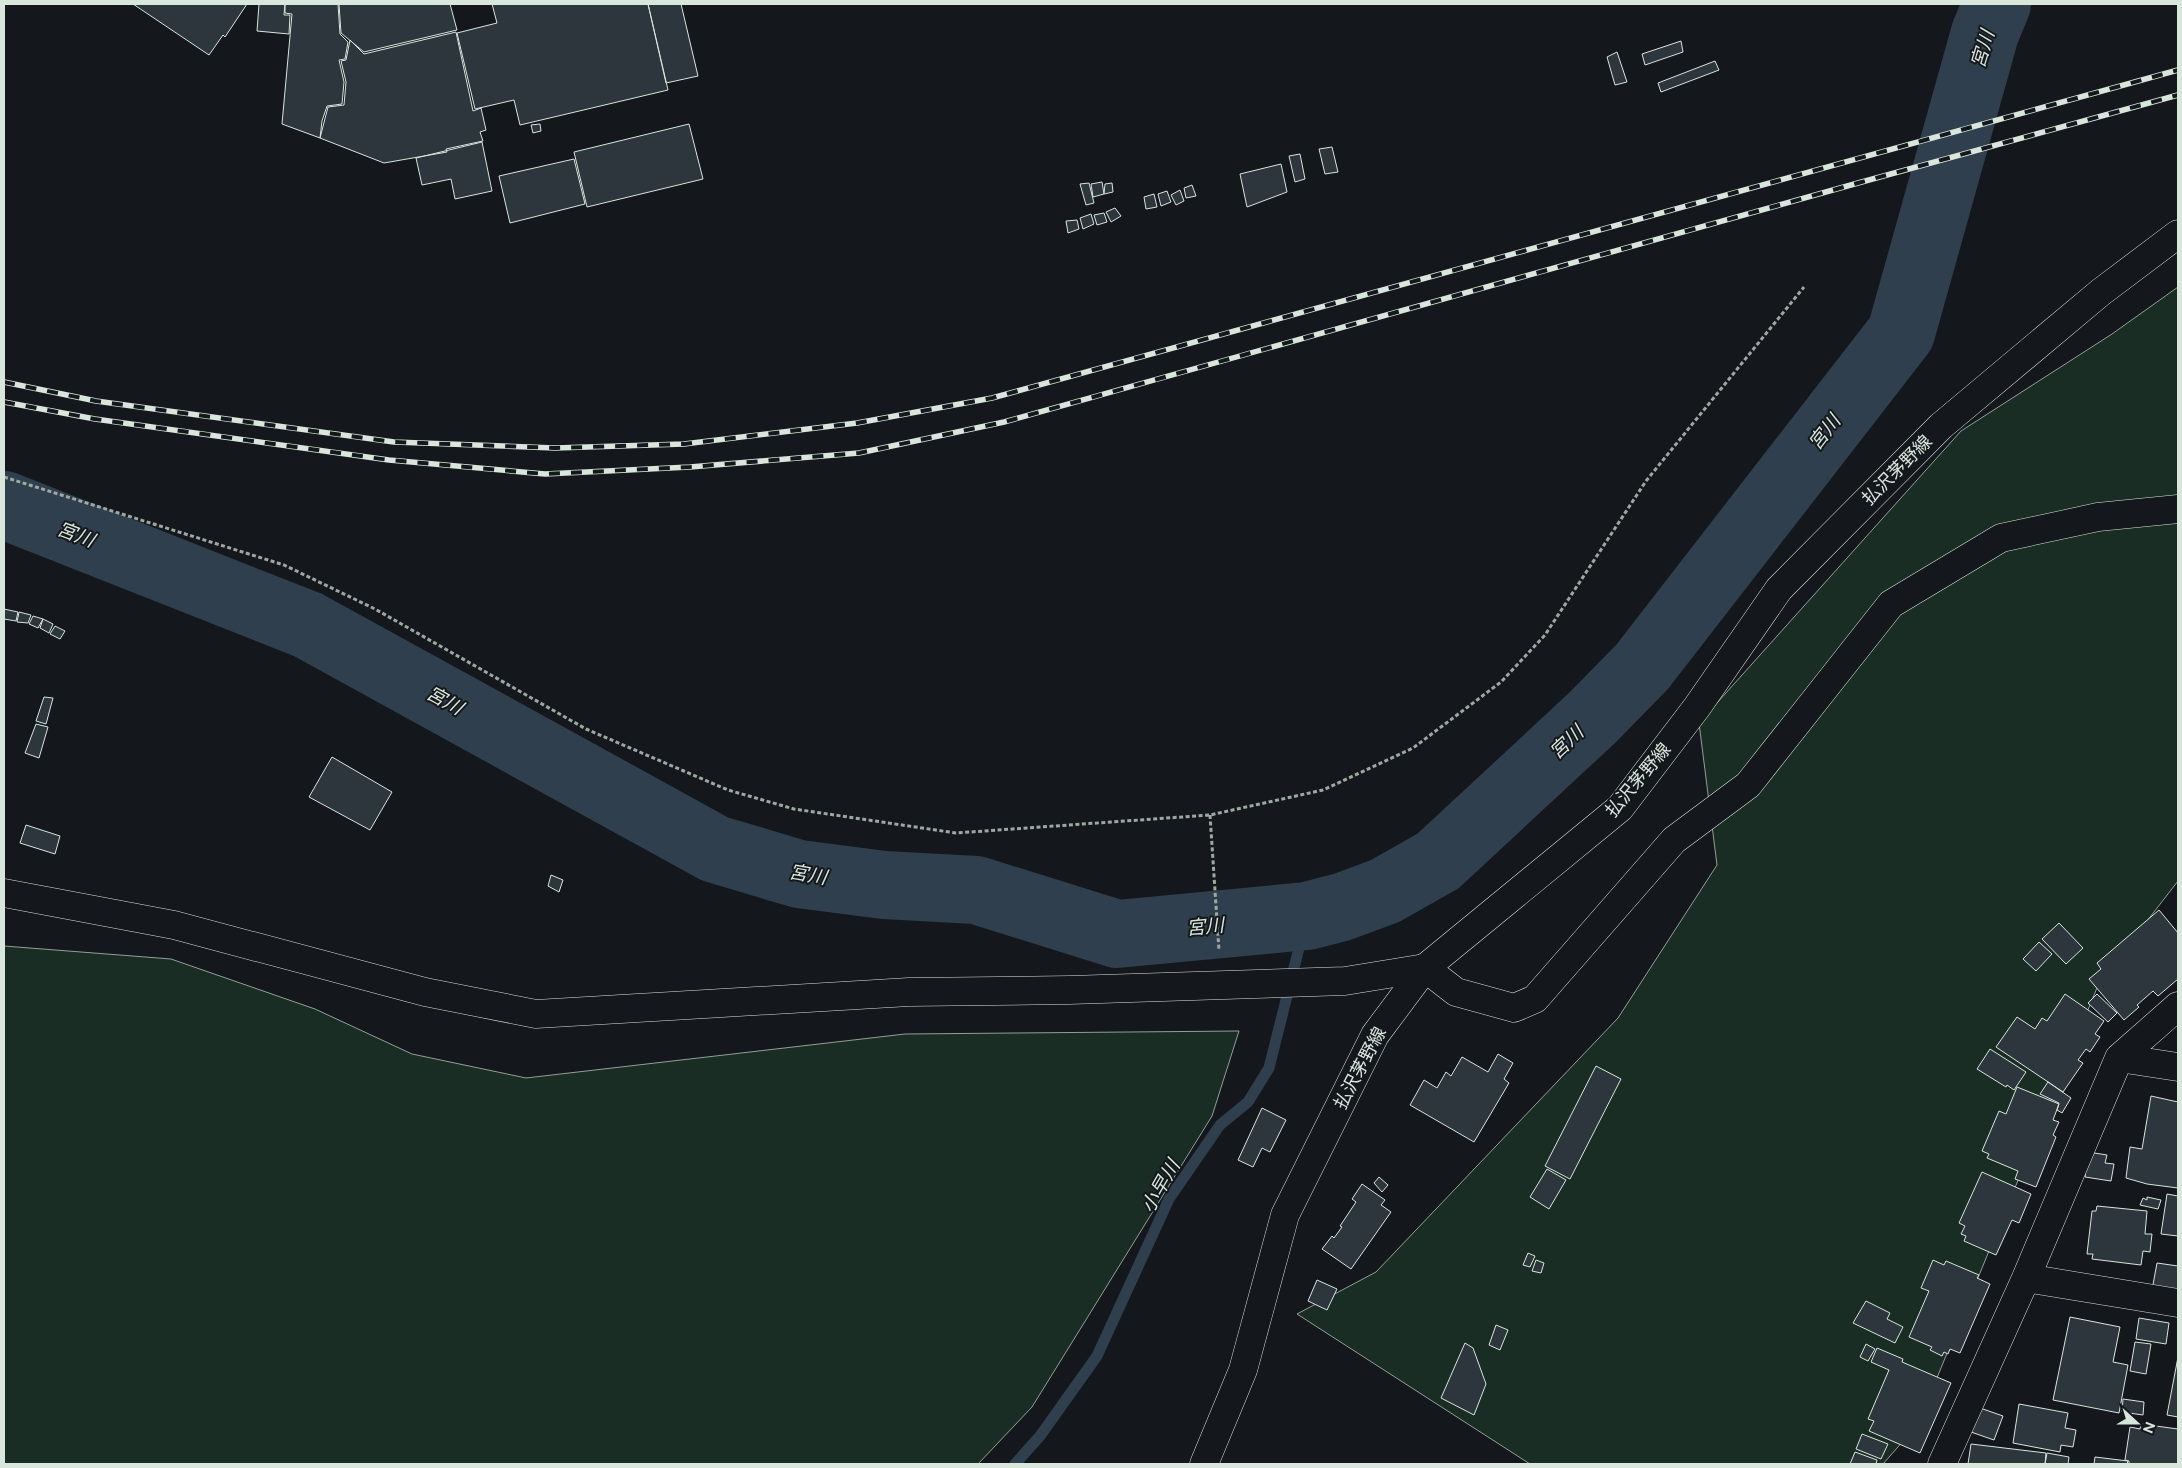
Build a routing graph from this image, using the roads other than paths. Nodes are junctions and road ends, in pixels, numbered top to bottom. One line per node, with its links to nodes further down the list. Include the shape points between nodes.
1 (2178, 234): 4 (street, 払沢茅野線, via 2101,292 1940,426 1779,589 1697,707 1620,808)
2 (2178, 509): 4 (street, via 2098,517 2001,538 1892,604 1748,785 1674,840 1535,999 1514,1008 1456,992)
3 (4, 893): 4 (street, via 174,925 426,992 536,1014 909,992 1220,979 1345,981)
4 (1425, 968): 10 (street, 払沢茅野線, via 1375,1035 1285,1215 1243,1370)
5 (2178, 1006): 6 (street)
6 (2119, 1058): 7 (street); 8 (street)
7 (2178, 1067)
8 (2026, 1278): 9 (street); 11 (street)
9 (2178, 1303)
10 (1204, 1464)
11 (1942, 1464)

